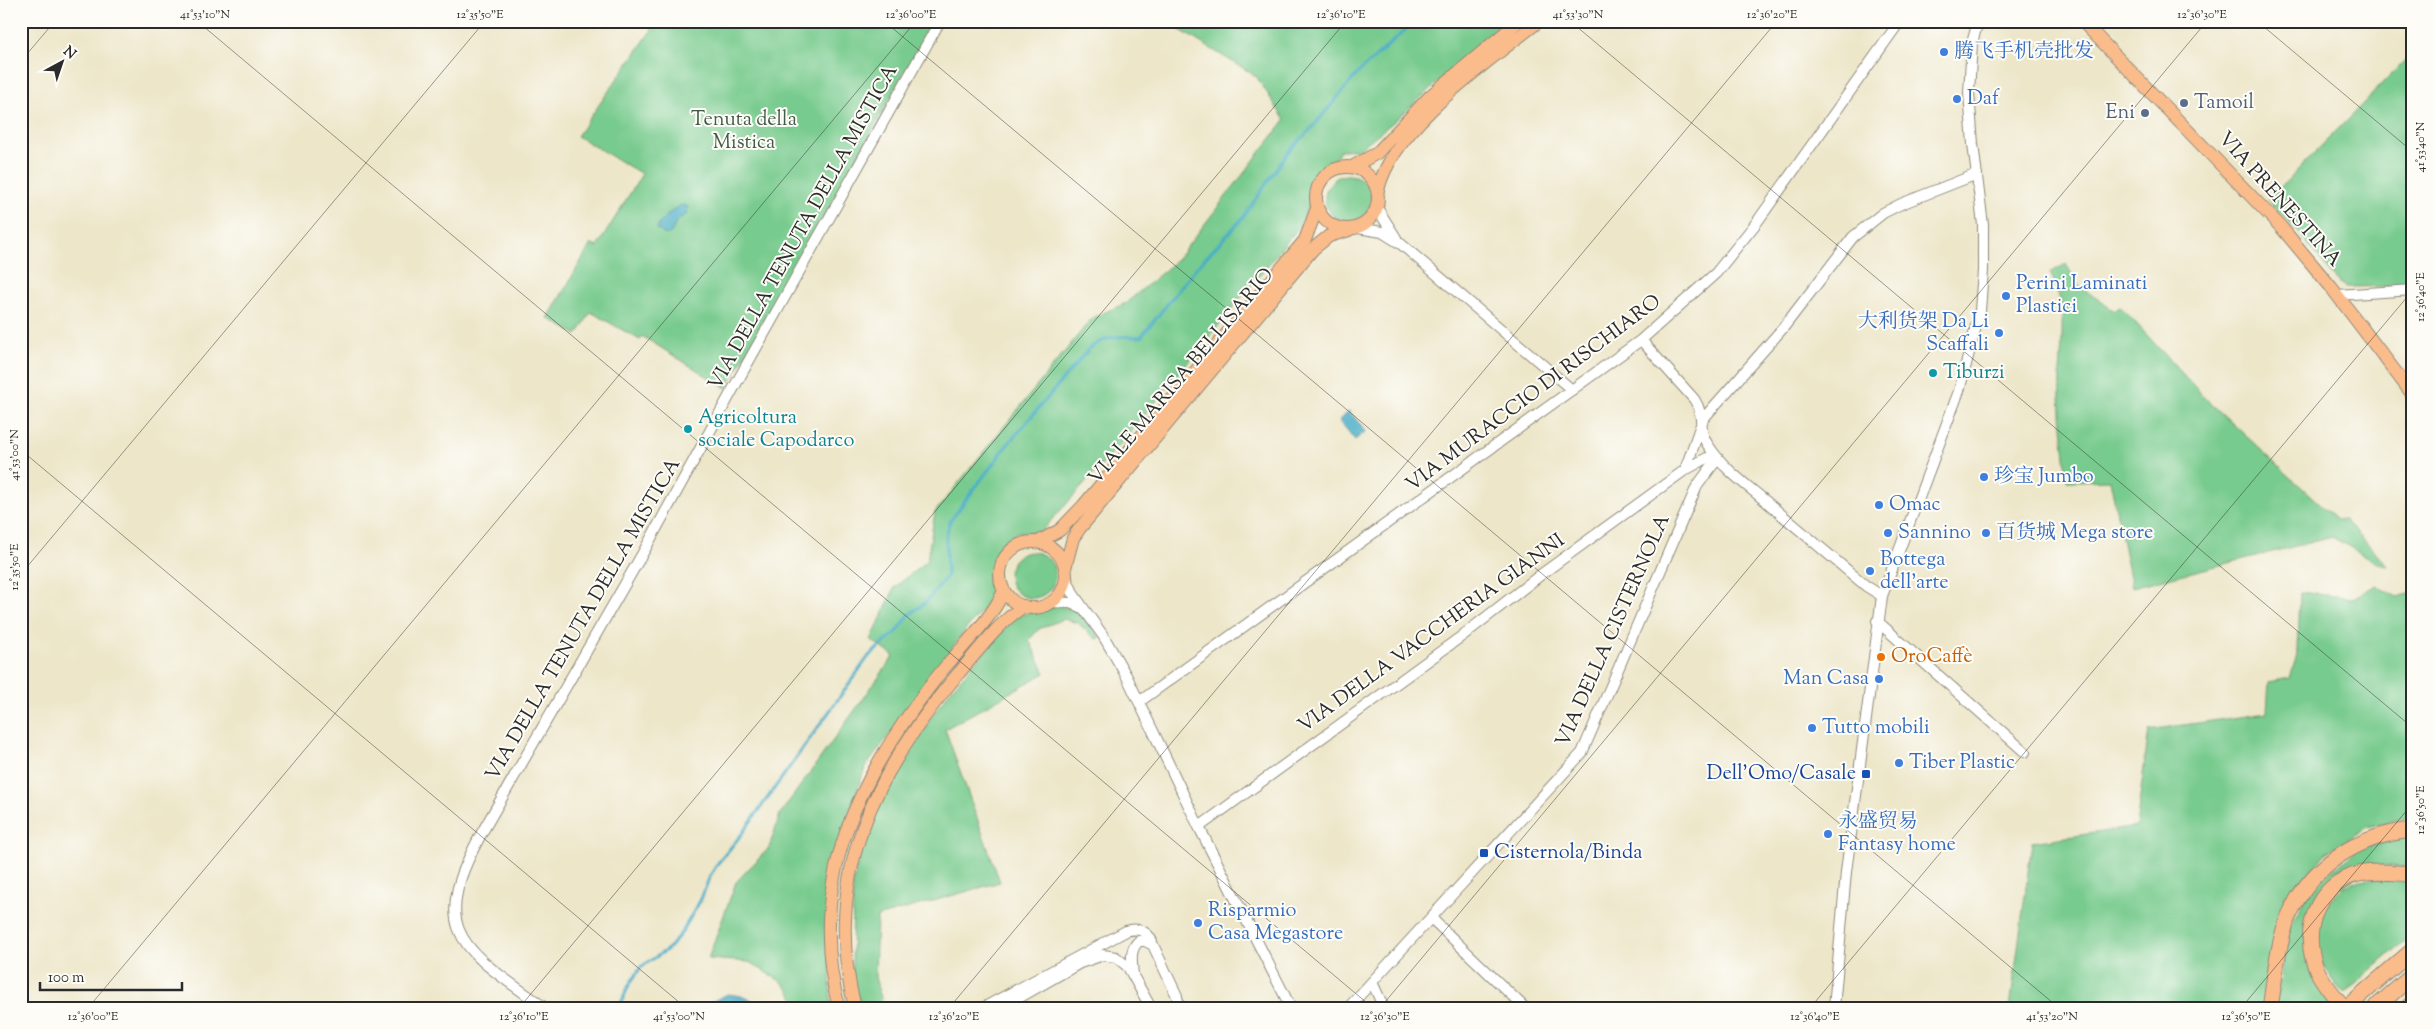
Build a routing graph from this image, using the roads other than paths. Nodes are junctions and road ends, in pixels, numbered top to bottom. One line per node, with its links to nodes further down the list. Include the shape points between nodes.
1 (940, 21): 43 (street, VIA DELLA TENUTA DELLA MISTICA, via 464,868 454,910 460,934 490,968)
2 (1519, 21): 7 (main road, via 1430,96 1377,153)
3 (1538, 21): 9 (main road, via 1416,126 1392,155)
4 (1900, 21): 16 (street, VIA MURACCIO DI RISCHIARO, via 1757,222 1716,273)
5 (1978, 21): 8 (street, via 1972,39 1970,73)
6 (2082, 21): 15 (main road, VIA PRENESTINA, via 2260,204)
7 (1352, 167): 9 (main road, via 1368,174); 10 (main road, via 1335,169 1324,177 1317,193)
8 (1977, 174): 19 (street, via 1882,214 1853,237 1783,328); 26 (street, via 1982,209 1983,279 1979,317 1948,421)
9 (1378, 190): 11 (main road)
10 (1318, 208): 12 (main road, via 1330,224); 23 (main road, VIALE MARISA BELLISARIO, via 1305,240 1083,506 1060,530)
11 (1377, 208): 12 (main road, via 1369,220); 13 (street)
12 (1353, 229): 13 (street, via 1382,232); 24 (main road, VIALE MARISA BELLISARIO, via 1329,236 1313,249 1080,528 1073,538)
13 (1401, 244): 17 (street)
14 (2412, 290): 15 (street)
15 (2337, 295): 18 (main road, VIA PRENESTINA)
16 (1641, 340): 17 (street, VIA MURACCIO DI RISCHIARO); 19 (street, via 1694,399)
17 (1572, 390): 31 (street, VIA MURACCIO DI RISCHIARO)
18 (2413, 395)
19 (1703, 419): 20 (street, via 1702,434); 21 (street)
20 (1718, 458): 21 (street, VIA DELLA VACCHERIA GIANNI, via 1707,458); 22 (street, VIA DELLA CISTERNOLA); 26 (street, via 1866,586)
21 (1685, 470): 22 (street); 33 (street, VIA DELLA VACCHERIA GIANNI)
22 (1699, 482): 36 (street, VIA DELLA CISTERNOLA, via 1582,753)
23 (1038, 542): 24 (main road, via 1056,551); 25 (main road, via 1022,544 1009,552 1000,571)
24 (1065, 572): 27 (main road, via 1059,595); 29 (street)
25 (1004, 591): 28 (main road); 44 (main road, via 992,612 904,722 861,792 846,828 833,878 828,918 830,969)
26 (1882, 596): 30 (street)
27 (1052, 602): 28 (main road, via 1043,606); 29 (street, via 1070,602)
28 (1024, 606): 45 (main road, via 1003,622 930,709 897,756 868,812 850,870 844,910 845,951)
29 (1083, 608): 31 (street, via 1104,637)
30 (1877, 621): 32 (street); 54 (street, via 1846,872)
31 (1139, 702): 33 (street)
32 (2025, 752)
33 (1199, 827): 50 (street)
34 (2413, 830): 55 (highway, via 2385,835 2351,848 2332,859 2310,883 2286,926 2274,974)
35 (2413, 874): 56 (highway, via 2356,874 2342,880 2323,898 2312,921 2311,940 2317,970)
36 (1431, 918): 41 (street, VIA DELLA CISTERNOLA); 53 (street)
37 (1153, 945): 39 (street, via 1145,940 1135,945); 46 (street, via 1144,932 1126,931); 49 (street, via 1177,996)
38 (2413, 950): 56 (highway)
39 (1133, 974): 47 (street, via 1125,963 1116,958 1106,954 1096,956); 48 (street)
40 (2413, 975): 57 (highway)
41 (1372, 982): 51 (street, VIA DELLA CISTERNOLA); 52 (street)
42 (2413, 1003): 58 (highway)
43 (545, 1008)
44 (837, 1008)
45 (855, 1008)
46 (982, 1008)
47 (1001, 1008)
48 (1151, 1008)
49 (1179, 1008)
50 (1291, 1008)
51 (1348, 1008)
52 (1384, 1008)
53 (1525, 1008)
54 (1834, 1008)
55 (2270, 1008)
56 (2345, 1008)
57 (2375, 1008)
58 (2407, 1008)

